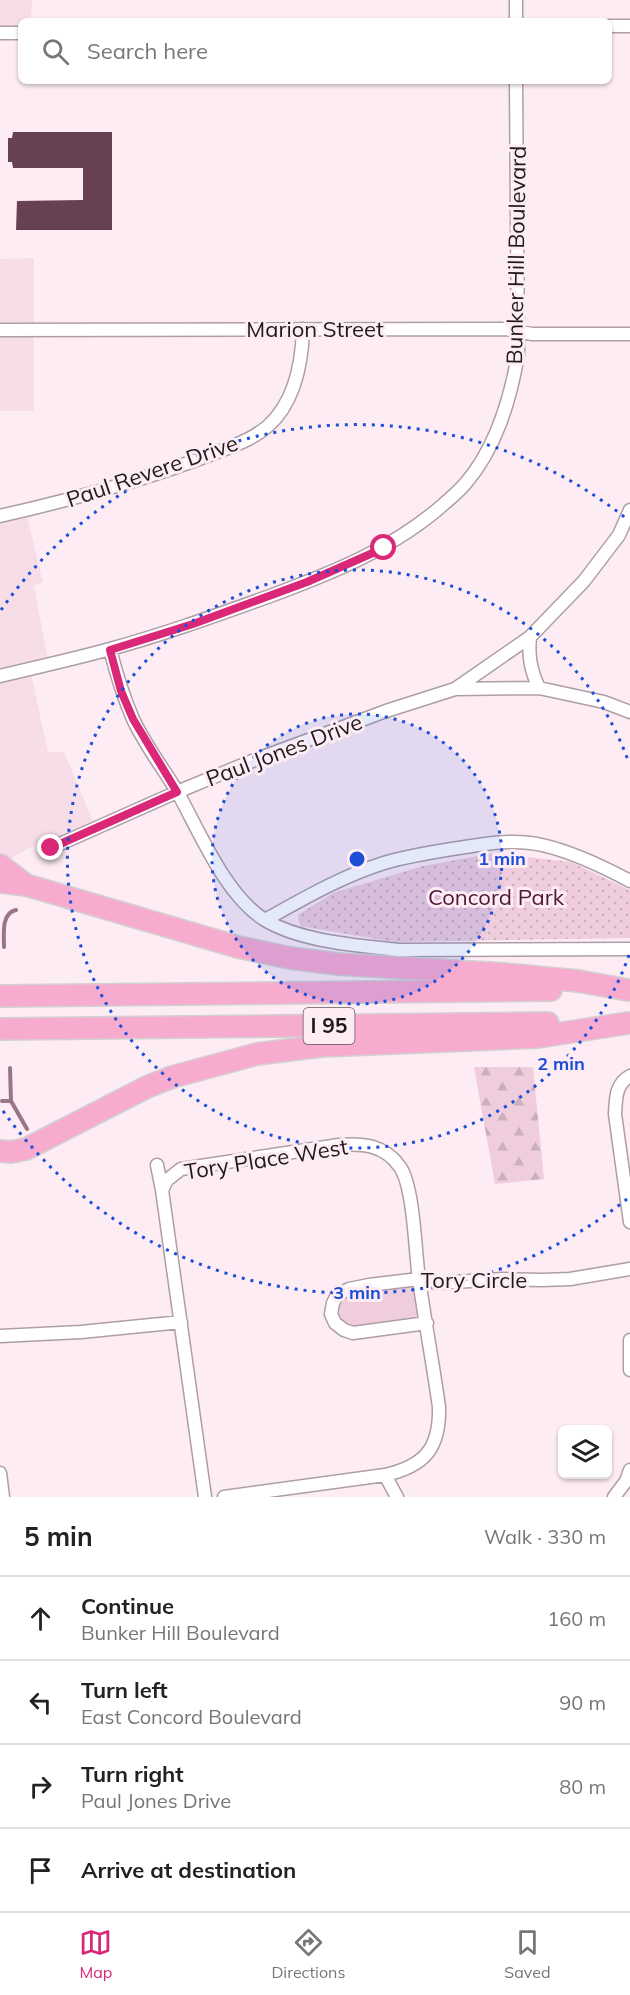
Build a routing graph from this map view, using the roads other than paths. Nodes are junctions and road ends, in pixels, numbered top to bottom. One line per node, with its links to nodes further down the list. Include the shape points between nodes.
1 (516, 0): 2 (street)
2 (516, 18)
3 (612, 26): 4 (street)
4 (630, 26)
5 (0, 33): 6 (street)
6 (18, 33)
7 (516, 84): 10 (street, Bunker Hill Boulevard)
8 (303, 329): 9 (street, Marion Street); 10 (street, Marion Street); 13 (street, Paul Revere Drive, via 298,371 282,411 268,426 243,442 82,497)
9 (0, 330)
10 (518, 331): 11 (street, Marion Street); 16 (street, Bunker Hill Boulevard, via 512,388 495,436 465,484 406,535 307,582)
11 (630, 334)
12 (630, 510): 14 (street, Paul Jones Drive)
13 (0, 516)
14 (625, 537): 15 (street, Paul Jones Drive)
15 (530, 637): 18 (street, Paul Jones Drive); 19 (street, via 528,656)
16 (110, 650): 17 (street, Bunker Hill Boulevard); 21 (street, via 133,719)
17 (0, 676)
18 (455, 688): 19 (street, Paul Jones Drive); 21 (street, Paul Jones Drive)
19 (539, 688): 20 (street, Paul Jones Drive, via 604,702)
20 (630, 712)
21 (177, 792): 22 (street, Paul Jones Drive); 27 (street, via 230,886 246,906)
22 (51, 848)
23 (0, 865): 26 (highway)
24 (630, 881): 27 (street, via 575,855 540,844 486,844 382,864 327,886)
25 (0, 882): 26 (highway)
26 (26, 885): 29 (highway, via 238,947 290,958 505,974)
27 (265, 920): 28 (street, via 305,936 398,950)
28 (630, 949)
29 (629, 990): 30 (highway, I 95)
30 (0, 996)
31 (629, 1023): 32 (highway, I 95); 34 (highway, via 538,1037 321,1046 257,1054 147,1087)
32 (0, 1029)
33 (630, 1076): 39 (street, via 619,1086 615,1114)
34 (26, 1149): 35 (highway); 37 (highway)
35 (0, 1151)
36 (157, 1165): 38 (street)
37 (0, 1170)
38 (162, 1190): 41 (street, Tory Place West, via 167,1179 181,1169 339,1145 378,1147 400,1167 407,1183); 42 (street)
39 (630, 1222)
40 (630, 1269): 41 (street, Tory Circle, via 542,1281 437,1283)
41 (419, 1279): 43 (street, Tory Place West); 43 (street, Tory Circle, via 349,1289 338,1295 331,1314 335,1323 353,1333)
42 (181, 1322): 44 (street); 51 (street)
43 (428, 1323): 49 (street, Tory Place West, via 440,1407 436,1438 414,1466)
44 (0, 1336)
45 (630, 1340): 46 (street)
46 (630, 1370)
47 (630, 1470): 54 (street)
48 (0, 1473): 50 (street)
49 (385, 1475): 52 (street, Tory Place West); 53 (street)
50 (3, 1497)
51 (205, 1497)
52 (224, 1497)
53 (397, 1497)
54 (614, 1497)

